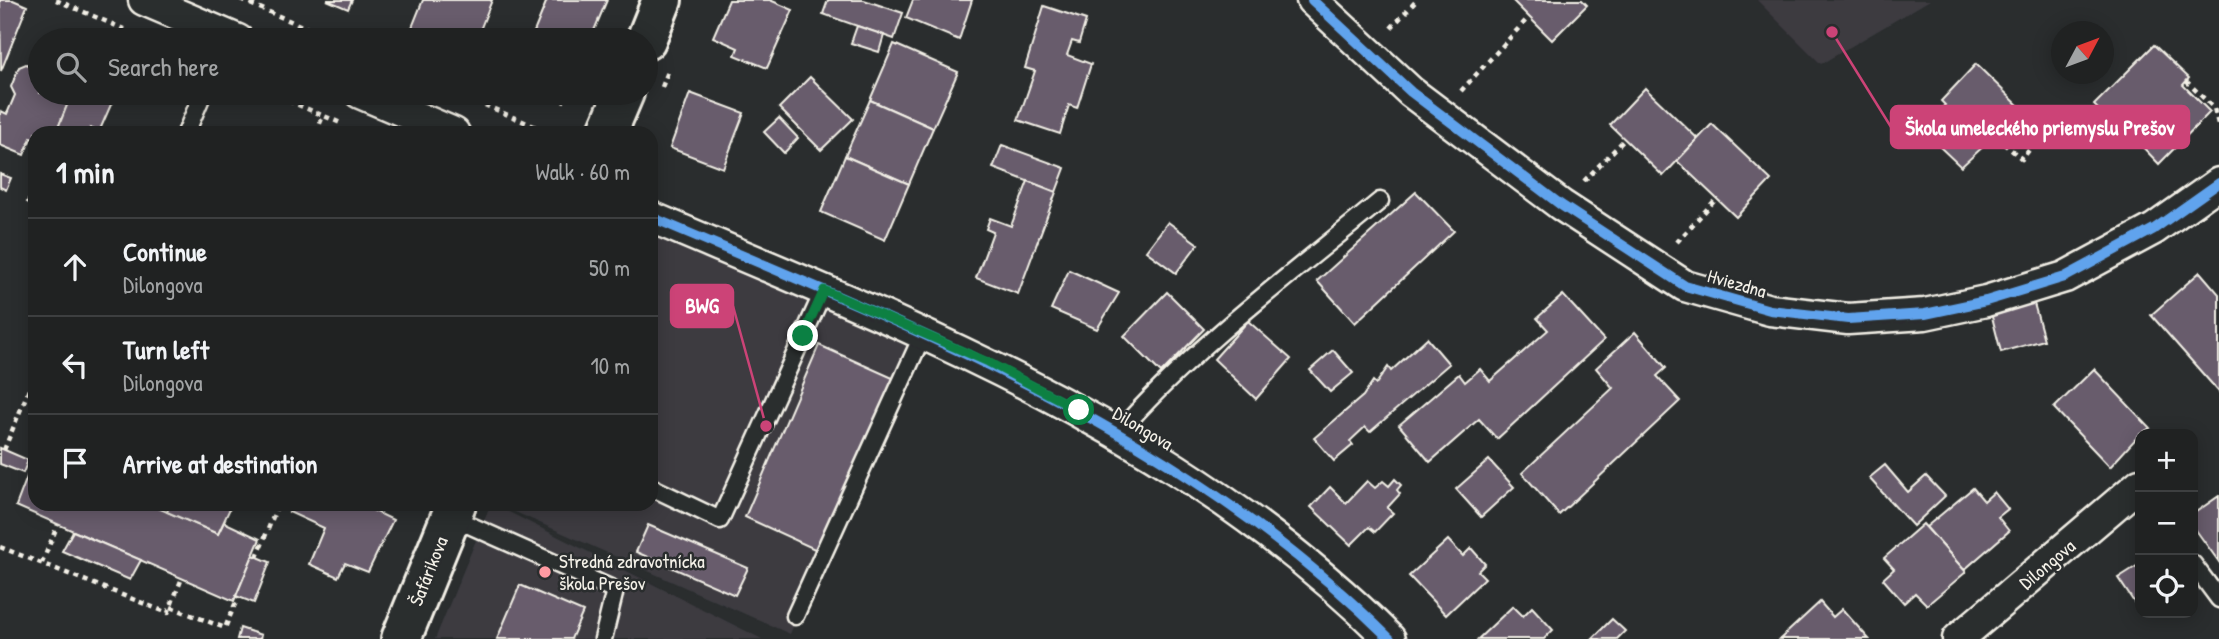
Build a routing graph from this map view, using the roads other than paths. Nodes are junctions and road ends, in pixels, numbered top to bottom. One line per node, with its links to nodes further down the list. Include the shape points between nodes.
1 (144, 0): 4 (street)
2 (662, 0): 5 (street)
3 (1312, 0): 12 (street, Hviezdna, via 1411,92 1561,205 1685,286 1770,310 1848,319 1925,314 1986,301 2065,277 2154,229)
4 (206, 28)
5 (651, 28)
6 (198, 105): 9 (lane)
7 (388, 105): 10 (street)
8 (619, 105): 11 (street)
9 (189, 126)
10 (438, 126)
11 (610, 126)
12 (2219, 183)
13 (1380, 201): 17 (lane, via 1246,312)
14 (658, 220): 15 (street, Dilongova)
15 (824, 290): 16 (street, Dilongova); 18 (lane, via 720,520)
16 (923, 332): 17 (street, Dilongova); 24 (lane)
17 (1118, 433): 27 (street, Dilongova, via 1269,533)
18 (658, 490)
19 (2135, 492): 28 (street, Dilongova)
20 (453, 511): 25 (street, Šafárikova)
21 (455, 511): 26 (lane, via 615,590)
22 (2198, 571): 23 (lane)
23 (2219, 599)
24 (795, 616)
25 (401, 639)
26 (603, 639)
27 (1390, 639)
28 (1958, 639)

